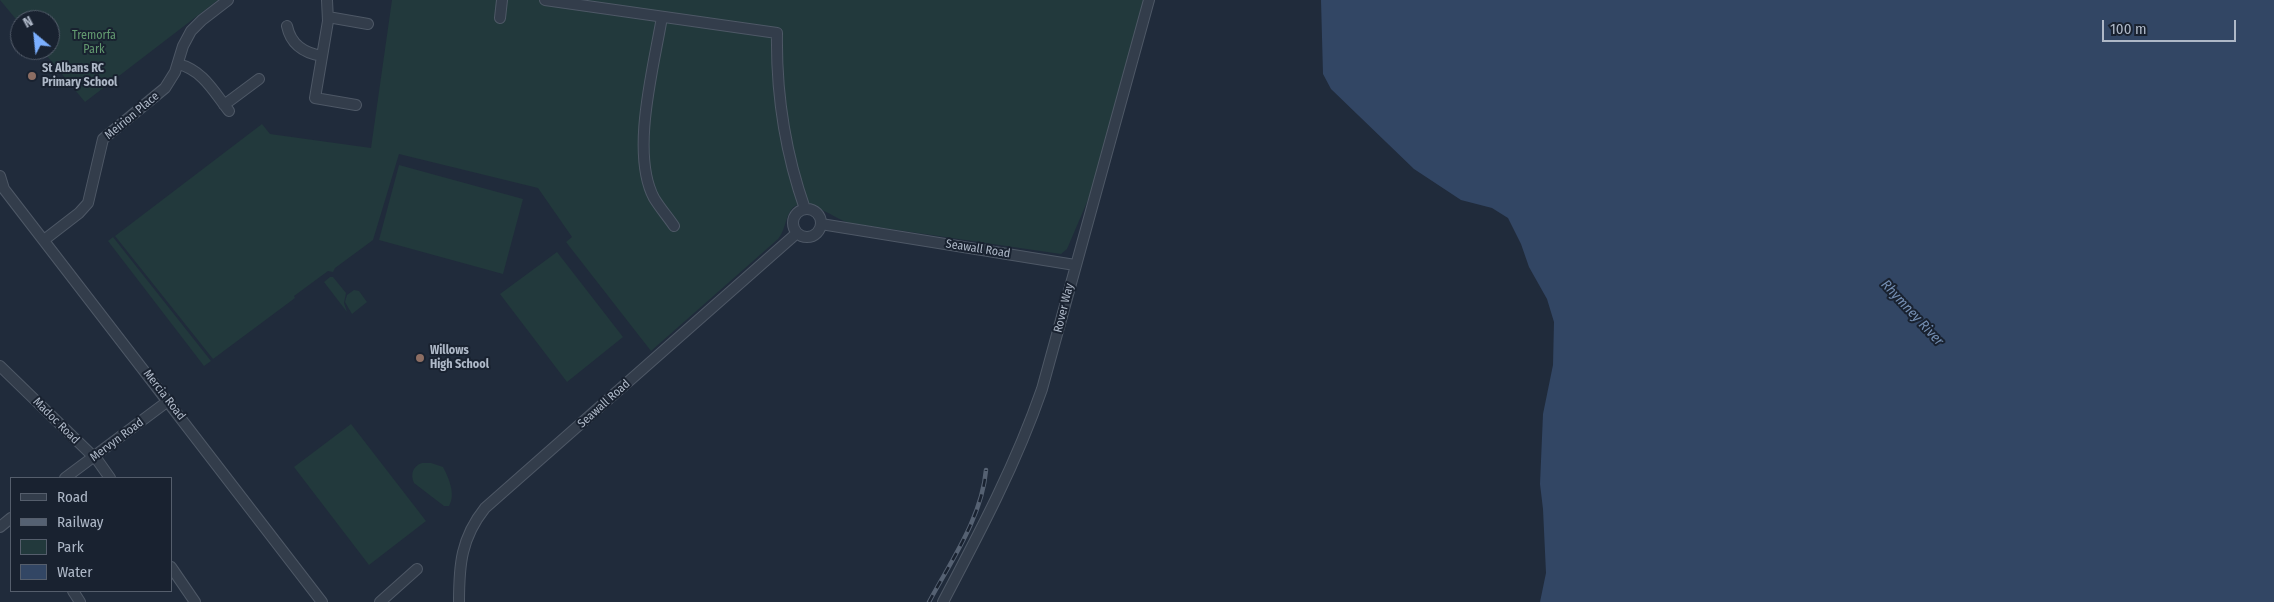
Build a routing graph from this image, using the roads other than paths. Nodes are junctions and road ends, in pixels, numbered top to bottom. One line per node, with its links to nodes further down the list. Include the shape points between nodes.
1 (228, 0): 12 (street, Meirion Place, via 196,25 183,46)
2 (327, 0): 6 (street)
3 (502, 0): 8 (street)
4 (545, 0): 7 (street)
5 (1149, 0): 22 (street, Rover Way)
6 (328, 17): 9 (street); 11 (street)
7 (662, 17): 17 (street, via 777,33 776,64 781,115 796,182); 19 (street, via 643,132 644,167 654,197)
8 (500, 18)
9 (368, 24)
10 (287, 26): 11 (street, via 300,49)
11 (322, 56): 14 (street, via 315,98)
12 (178, 64): 13 (street, via 200,74 226,108); 21 (street, Meirion Place, via 170,81 158,94 103,139 88,203)
13 (259, 79)
14 (356, 105)
15 (0, 176): 16 (street)
16 (2, 190): 21 (street, Mercia Road)
17 (806, 209): 18 (street, via 817,214); 20 (street, via 794,217 793,226)
18 (821, 224): 20 (street, via 812,236); 22 (street, Seawall Road)
19 (674, 226)
20 (797, 232): 35 (street, Seawall Road, via 485,508 462,553)
21 (44, 240): 24 (street, Mercia Road)
22 (1075, 265): 36 (street, Rover Way, via 1042,389 1027,431 1003,486)
23 (0, 366): 25 (street, Madoc Road)
24 (168, 401): 25 (street, Mervyn Road); 33 (street, Mercia Road)
25 (93, 457): 26 (street, Mervyn Road); 27 (street, Madoc Road)
26 (66, 477)
27 (109, 477)
28 (10, 519): 29 (street)
29 (0, 527)
30 (172, 568): 32 (street)
31 (417, 569): 34 (street)
32 (195, 602)
33 (322, 602)
34 (380, 602)
35 (459, 602)
36 (942, 602)

